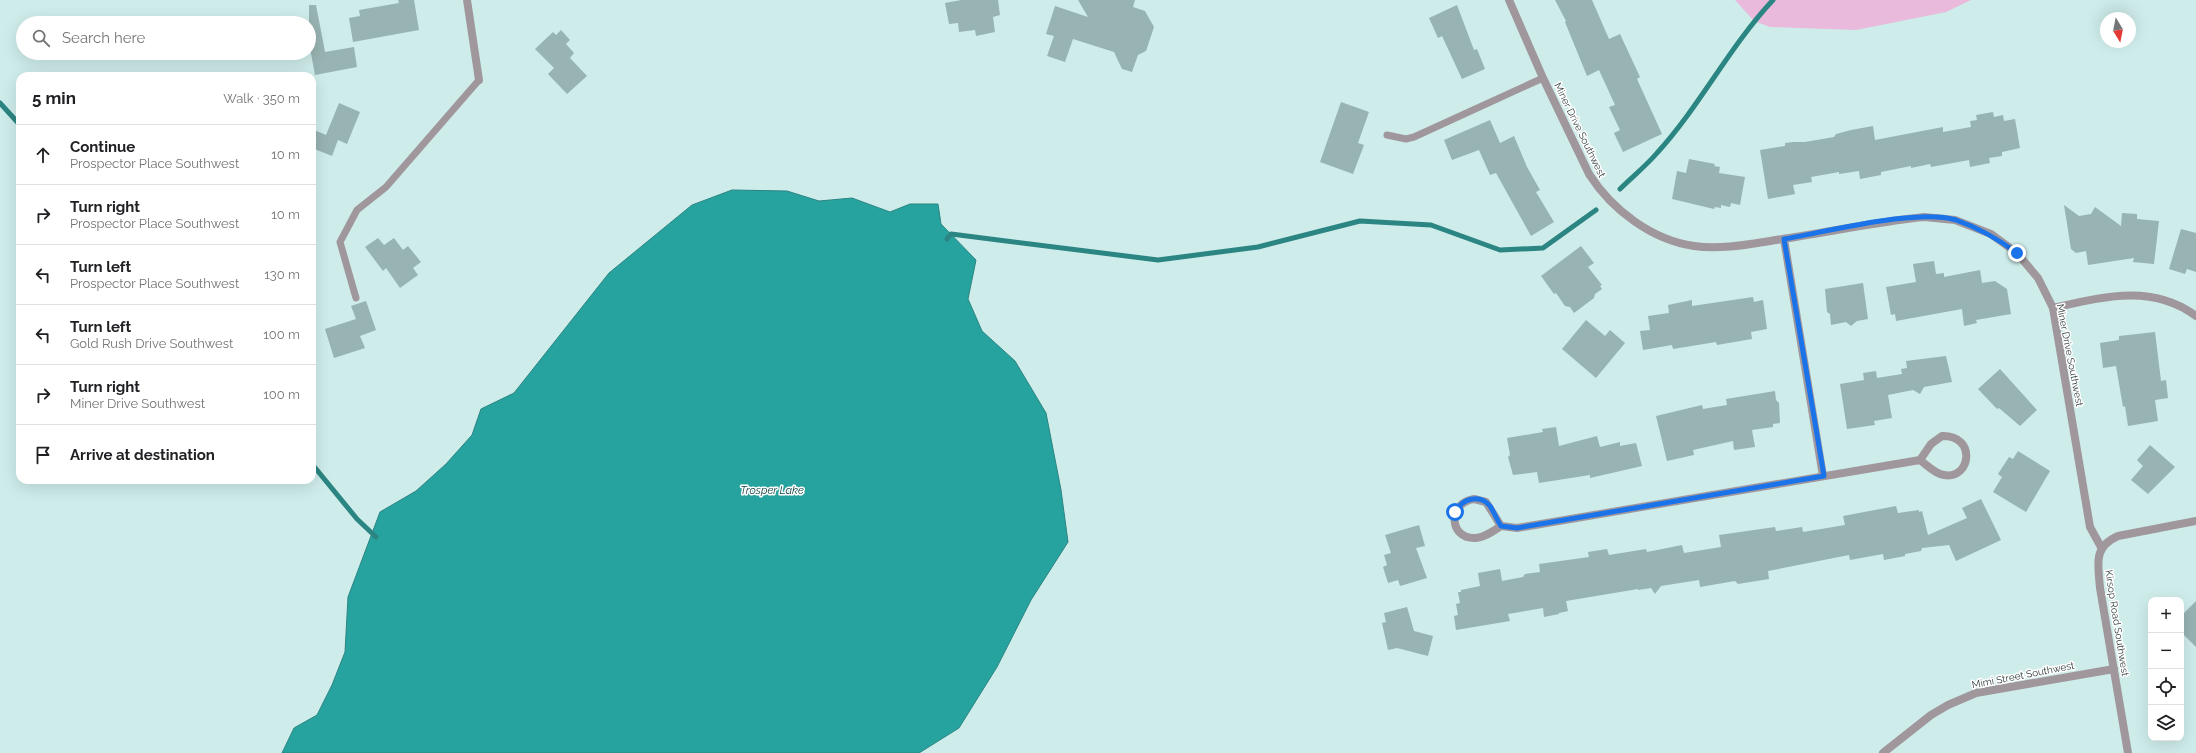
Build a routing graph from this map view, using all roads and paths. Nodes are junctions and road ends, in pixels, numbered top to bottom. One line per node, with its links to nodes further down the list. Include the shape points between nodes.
1 (467, 0): 4 (street)
2 (1509, 0): 3 (street, Miner Drive Southwest)
3 (1543, 78): 5 (lane, via 1414,137); 6 (street, Miner Drive Southwest, via 1592,179 1608,199 1632,220 1651,231 1694,246 1735,246)
4 (479, 80): 7 (lane, via 386,187 357,210 340,242)
5 (1387, 134)
6 (1784, 239): 8 (street, Miner Drive Southwest, via 1894,220 1924,217 1954,220 1991,234 2017,253 2038,278); 11 (street)
7 (356, 298)
8 (2053, 308): 9 (street, via 2102,297 2144,294 2182,305); 14 (street, Miner Drive Southwest, via 2090,527)
9 (2196, 316)
10 (1920, 460): 10 (street, via 1938,473 1950,475 1961,470 1967,459 1964,446 1956,438 1942,436 1931,444); 11 (street)
11 (1824, 476): 13 (street, via 1517,528)
12 (2196, 521): 14 (street, via 2118,536)
13 (1501, 526): 13 (street, via 1490,507 1480,500 1462,502 1455,512 1458,530 1469,538 1483,536)
14 (2101, 547): 15 (street, Kirsop Road Southwest, via 2098,566 2100,588)
15 (2114, 669): 16 (street, Mimi Street Southwest, via 1976,693 1931,715); 17 (street, Kirsop Road Southwest)
16 (1883, 753)
17 (2128, 753)

